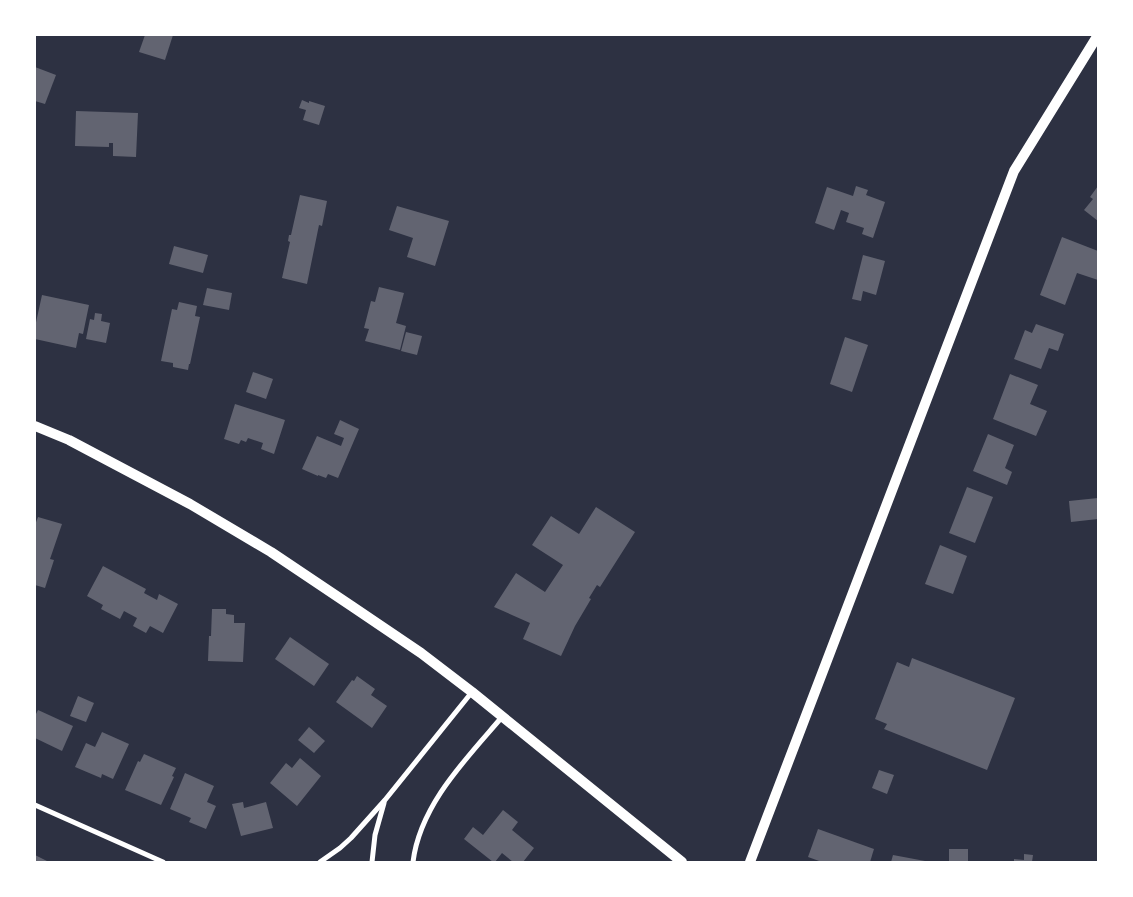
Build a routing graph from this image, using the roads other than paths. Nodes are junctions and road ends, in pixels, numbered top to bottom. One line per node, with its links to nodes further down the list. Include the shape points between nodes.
1 (1098, 35): 12 (main road, via 1014,171)
2 (35, 426): 3 (main road, via 69,440 174,495 271,552 421,653)
3 (472, 692): 4 (main road); 5 (street)
4 (502, 717): 10 (street, via 440,794 422,828); 11 (main road)
5 (385, 800): 8 (street, via 351,838); 9 (street, via 375,835)
6 (35, 805): 7 (street)
7 (164, 862)
8 (320, 862)
9 (372, 862)
10 (413, 862)
11 (682, 862)
12 (750, 862)

